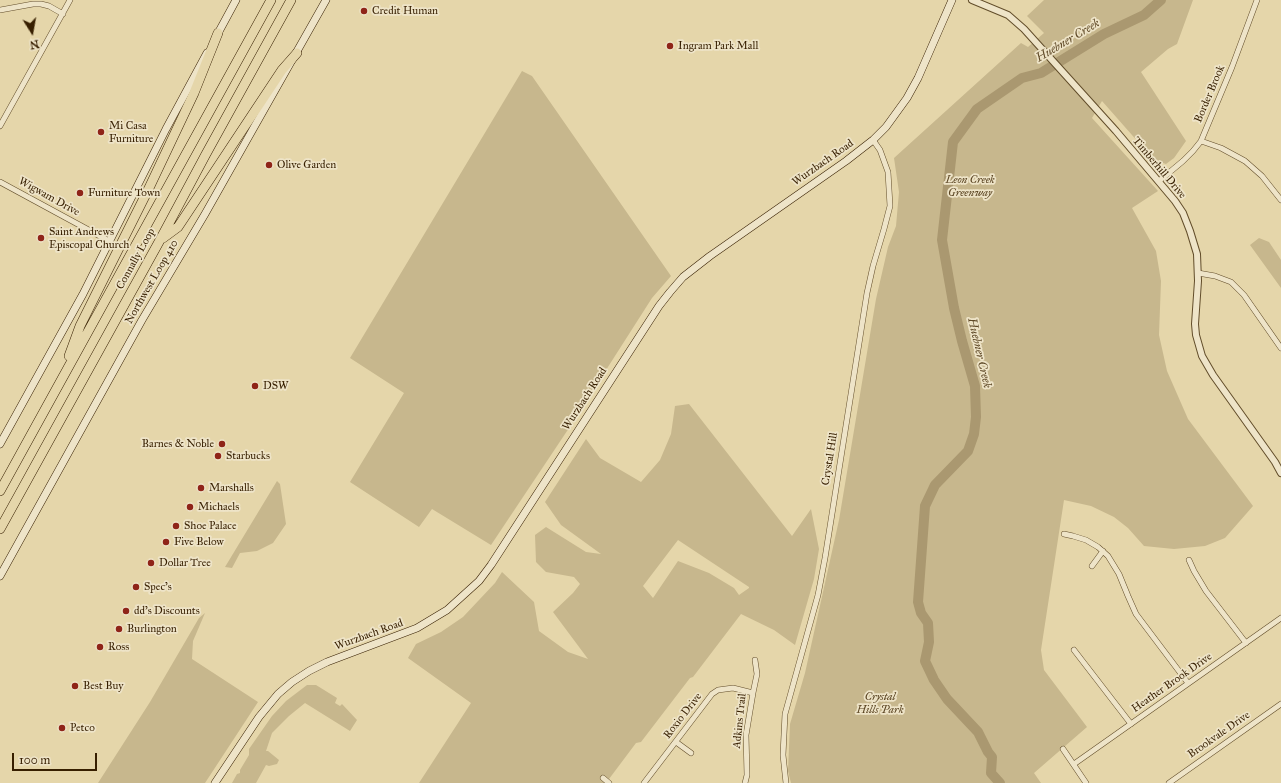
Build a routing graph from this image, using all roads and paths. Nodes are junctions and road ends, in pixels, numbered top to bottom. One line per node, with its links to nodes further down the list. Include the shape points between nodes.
1 (70, 0): 10 (street)
2 (236, 0): 11 (main road)
3 (271, 0): 23 (highway, Connally Loop)
4 (291, 0): 19 (highway, Connally Loop)
5 (326, 0): 12 (main road, Northwest Loop 410)
6 (952, 0): 14 (main road, Wurzbach Road, via 907,98)
7 (972, 0): 16 (street, Timberhill Drive, via 1008,15 1024,29)
8 (1256, 0): 15 (street, Border Brook)
9 (0, 10): 10 (street, via 41,4)
10 (63, 14): 13 (street)
11 (218, 33): 20 (main road, via 169,122); 23 (highway, via 147,193 80,326)
12 (297, 53): 19 (highway, via 282,70 178,227); 32 (main road, Northwest Loop 410, via 206,214 142,320)
13 (0, 126)
14 (873, 140): 46 (main road, Wurzbach Road, via 683,277 654,313 491,565 466,594 448,610 417,628 327,662 292,682 259,716); 50 (street, Crystal Hill, via 880,150 888,172 890,206 867,293 818,595 785,714 783,755)
15 (1201, 141): 16 (street, Border Brook); 18 (street, via 1221,148 1246,162 1262,176)
16 (1159, 181): 21 (street, Timberhill Drive, via 1183,213 1196,254)
17 (0, 182): 20 (street, Wigwam Drive)
18 (1281, 200)
19 (160, 240): 27 (highway, Connally Loop)
20 (109, 241): 24 (main road, via 83,294)
21 (1198, 272): 22 (street, via 1231,282 1244,295); 25 (street, Timberhill Drive, via 1195,324 1202,356)
22 (1281, 348)
23 (58, 386): 26 (highway, Connally Loop)
24 (0, 444)
25 (1281, 473)
26 (0, 491)
27 (0, 529)
28 (1064, 534): 29 (street, via 1086,540)
29 (1103, 552): 31 (street); 37 (street, via 1116,568 1136,614)
30 (1189, 560): 34 (street, via 1206,591)
31 (1092, 566)
32 (0, 576)
33 (1281, 618): 34 (street, Heather Brook Drive)
34 (1246, 643): 37 (street, Heather Brook Drive)
35 (1074, 650): 40 (street)
36 (755, 660): 38 (street, Adkins Trail, via 757,674)
37 (1188, 683): 40 (street, Heather Brook Drive)
38 (752, 693): 41 (street, Roxio Drive, via 733,688 718,690 712,694); 49 (street, Adkins Trail, via 746,735)
39 (1281, 704): 52 (street, Brookvale Drive)
40 (1131, 724): 44 (street, Heather Brook Drive)
41 (676, 742): 43 (street); 48 (street, Roxio Drive)
42 (1063, 749): 44 (street)
43 (691, 753)
44 (1074, 764): 51 (street)
45 (603, 778): 47 (street)
46 (215, 783)
47 (609, 783)
48 (644, 783)
49 (745, 783)
50 (786, 783)
51 (1086, 783)
52 (1169, 783)

